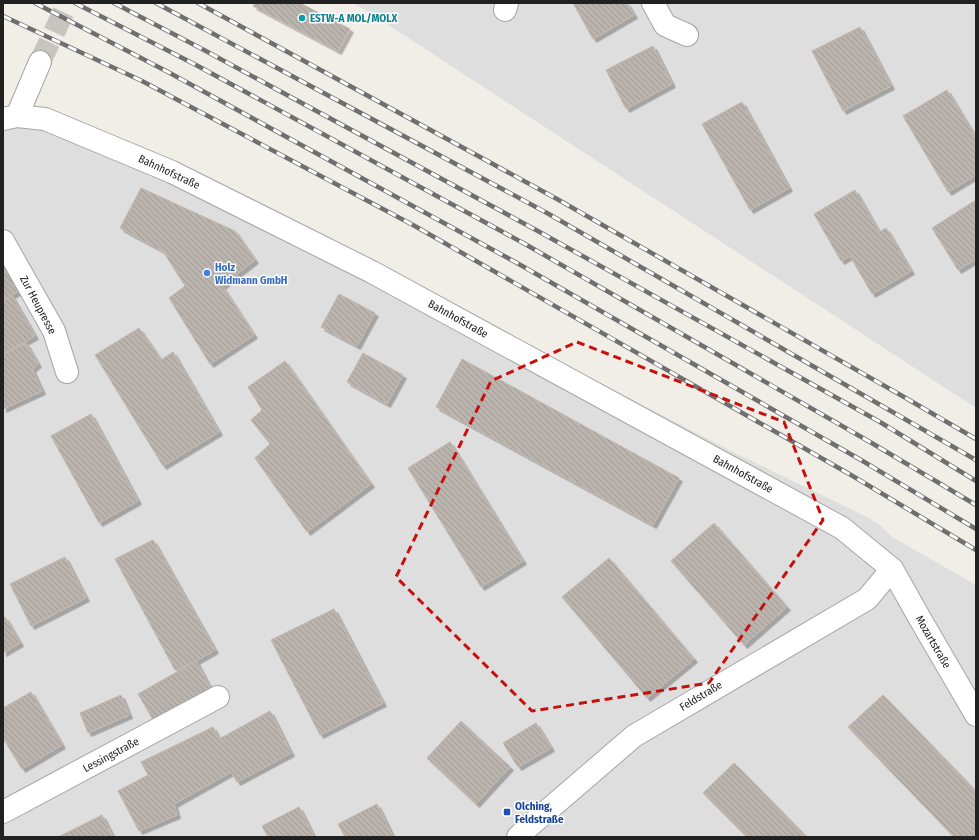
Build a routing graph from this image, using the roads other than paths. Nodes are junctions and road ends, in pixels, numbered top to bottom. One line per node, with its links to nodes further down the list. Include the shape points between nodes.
1 (653, 3): 2 (street, via 665,25)
2 (687, 35)
3 (40, 62): 4 (street)
4 (10, 117): 7 (street, Bahnhofstraße, via 45,118 172,172 372,272 842,528)
5 (3, 241): 6 (street, Zur Heupresse, via 54,331)
6 (67, 372)
7 (892, 569): 9 (street, Mozartstraße); 11 (street, Feldstraße, via 867,599 634,736)
8 (218, 697): 10 (street, Lessingstraße)
9 (976, 715)
10 (3, 812)
11 (518, 837)

